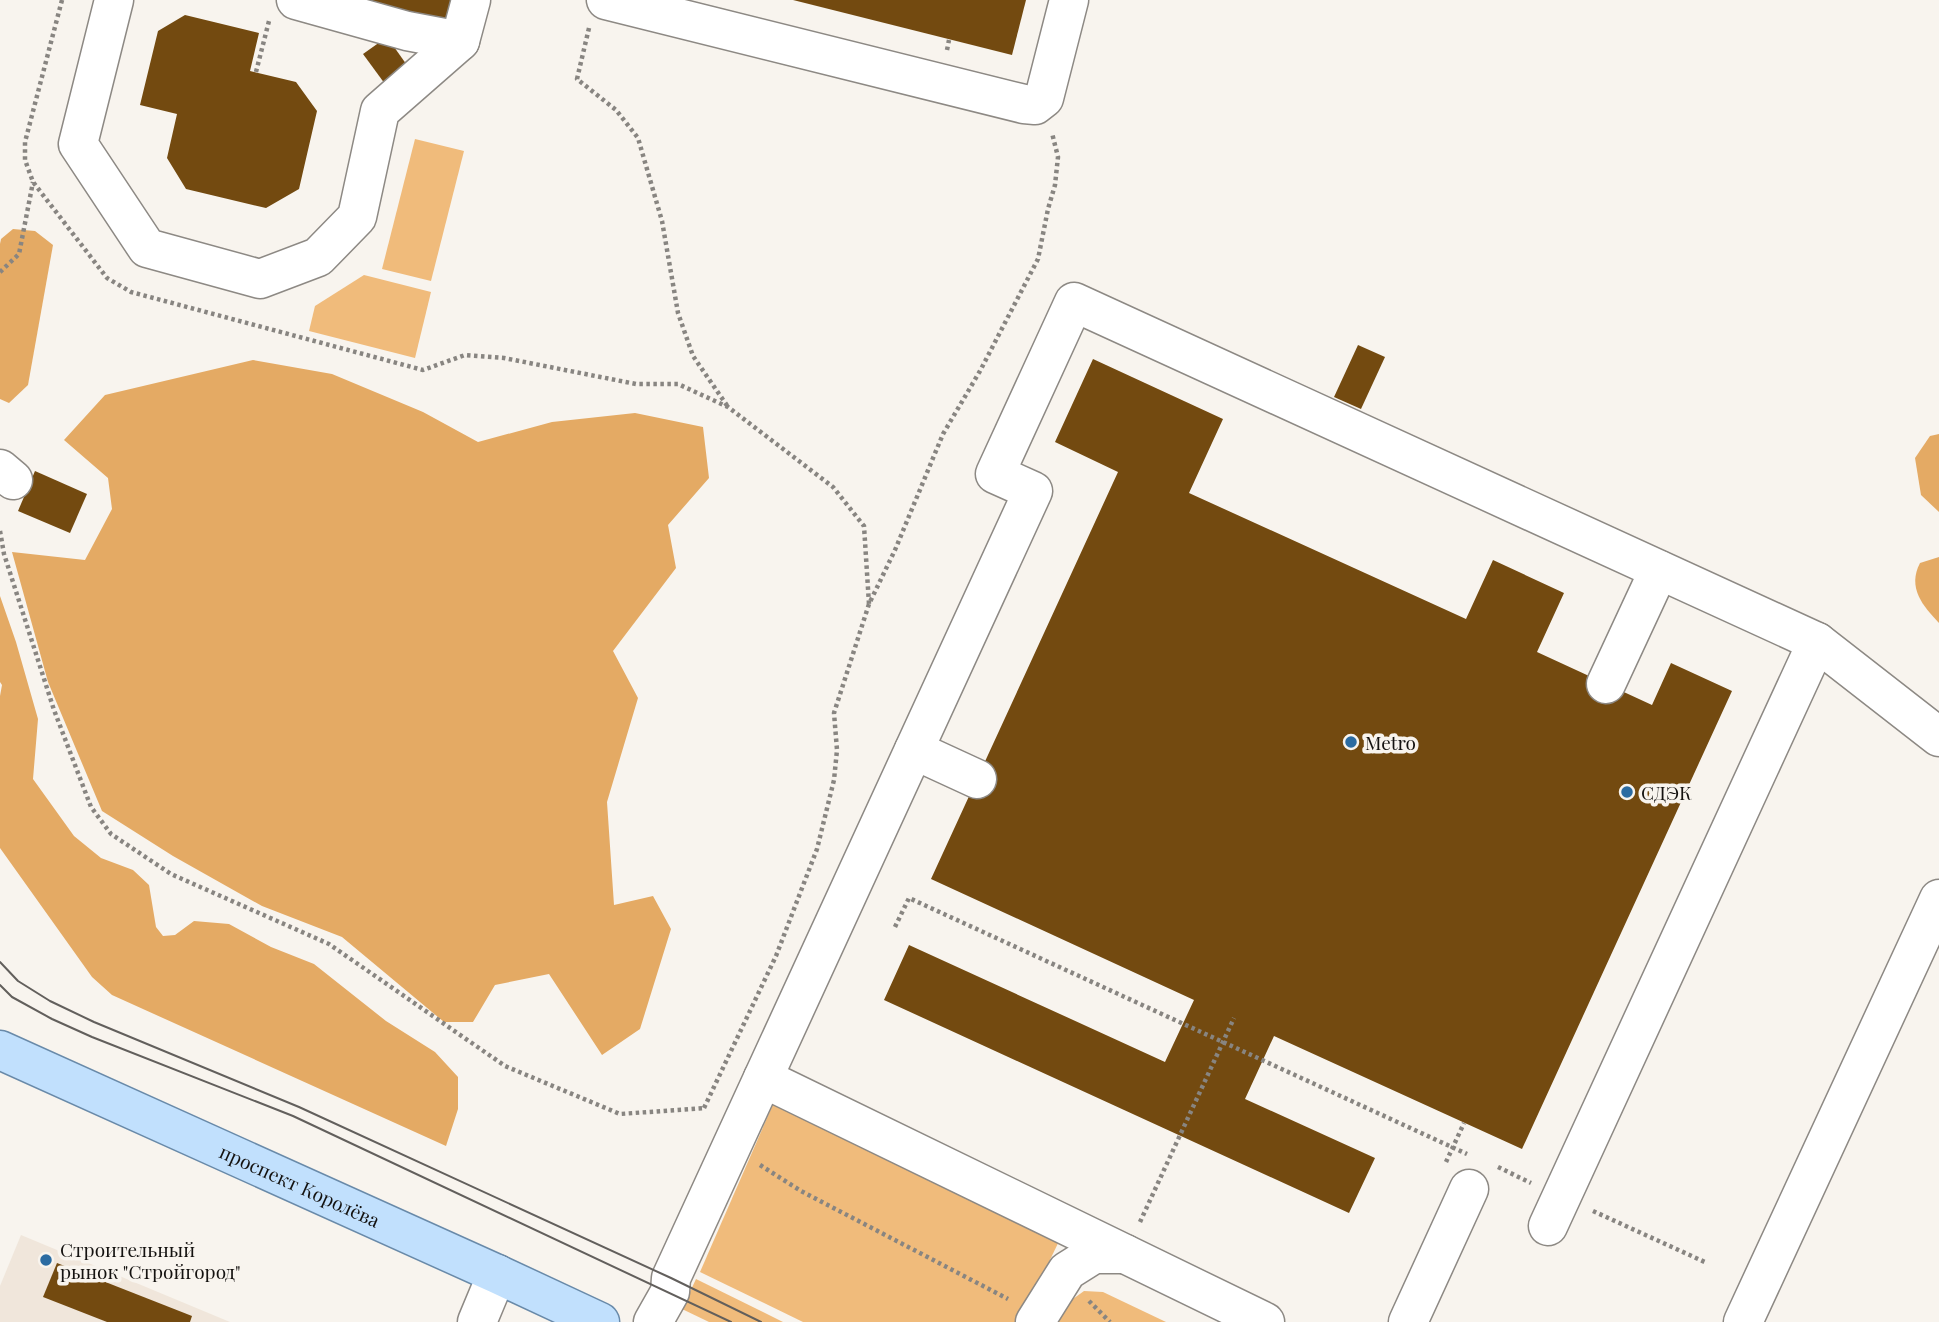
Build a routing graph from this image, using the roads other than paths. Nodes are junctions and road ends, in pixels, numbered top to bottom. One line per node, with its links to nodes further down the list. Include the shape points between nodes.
1 (114, 0): 6 (lane, via 78,144 147,248 260,279 318,257 357,217 380,111)
2 (296, 0): 6 (lane)
3 (471, 0): 6 (lane)
4 (1069, 0): 5 (lane, via 1044,98 1035,105)
5 (598, 13)
6 (460, 41)
7 (1659, 570): 8 (lane); 9 (lane); 11 (lane, via 1074,302 995,474 1033,491)
8 (1817, 642): 10 (lane); 17 (lane)
9 (1606, 684)
10 (1939, 737)
11 (914, 750): 12 (lane); 15 (lane)
12 (977, 779)
13 (1939, 898): 26 (lane)
14 (3, 1046): 19 (main road, проспект Королёва)
15 (763, 1078): 18 (lane); 23 (lane)
16 (1478, 1170): 25 (lane)
17 (1555, 1211)
18 (1125, 1254): 20 (lane, via 1094,1254 1067,1271); 24 (lane)
19 (497, 1274): 21 (lane); 22 (main road, проспект Королёва)
20 (1036, 1318)
21 (477, 1322)
22 (600, 1322)
23 (653, 1322)
24 (1265, 1322)
25 (1408, 1322)
26 (1743, 1322)

